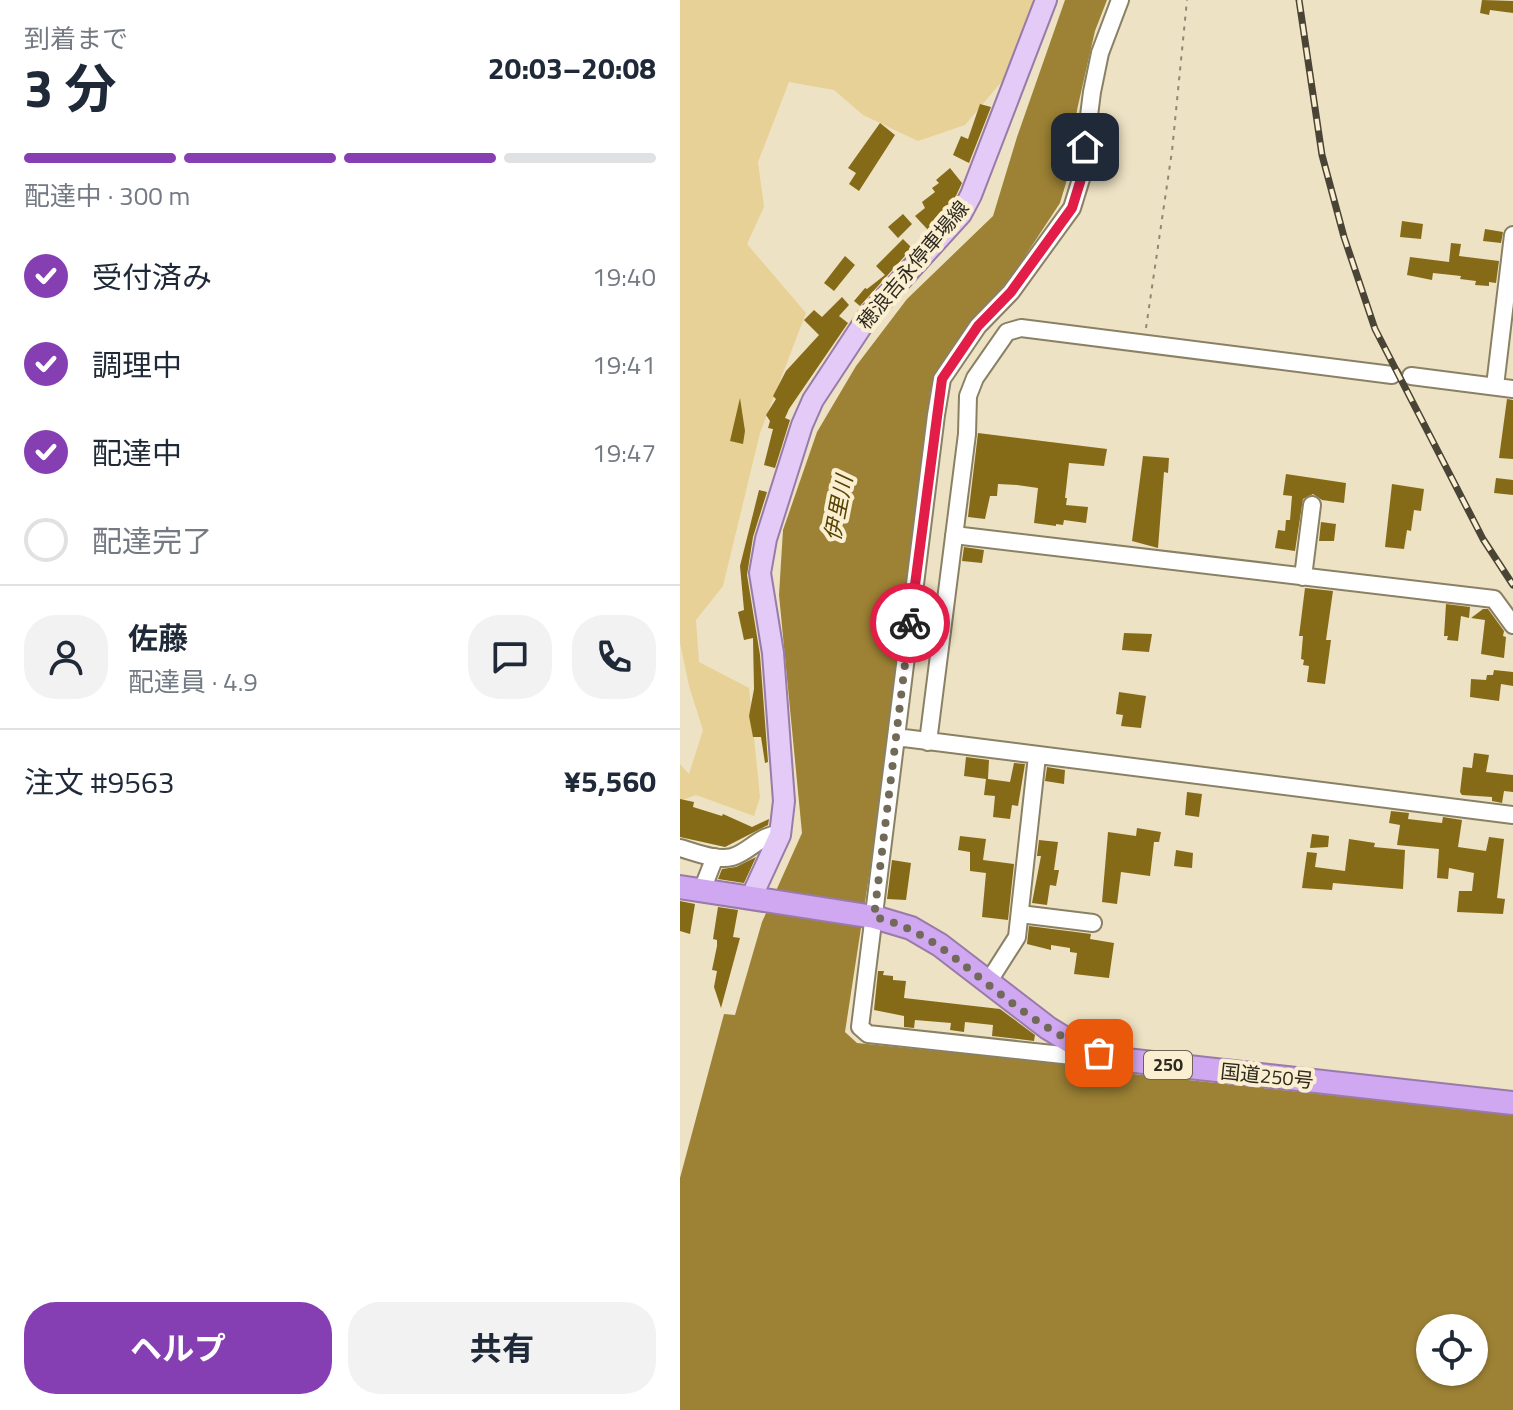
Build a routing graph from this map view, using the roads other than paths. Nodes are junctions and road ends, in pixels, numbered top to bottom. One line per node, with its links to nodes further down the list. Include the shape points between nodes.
1 (1046, 0): 16 (main road, 穂浪吉永停車場線, via 961,214 869,315 802,425 760,573 782,758)
2 (1120, 0): 12 (street, via 1100,53 1072,208 942,379)
3 (1513, 235): 6 (street)
4 (1392, 375): 9 (street, via 1021,328 1007,332 968,396)
5 (1411, 376): 6 (street)
6 (1495, 386): 7 (street)
7 (1513, 389)
8 (1312, 505): 10 (street)
9 (954, 535): 10 (street); 13 (street)
10 (1303, 577): 11 (street, via 1494,599)
11 (1513, 625)
12 (896, 737): 13 (street); 22 (street)
13 (928, 742): 14 (street)
14 (1037, 756): 15 (street); 21 (street)
15 (1513, 815)
16 (780, 835): 18 (street, via 770,834 732,857); 20 (main road, 穂浪吉永停車場線)
17 (680, 848): 18 (street)
18 (715, 857): 19 (street)
19 (691, 889): 20 (highway, 国道250号 / 250)
20 (756, 899): 22 (highway, 国道250号 / 250)
21 (1020, 914): 23 (street); 24 (street, via 1017,937)
22 (869, 917): 24 (highway, 国道250号 / 250, via 911,928); 25 (street, via 860,1027 868,1034 1072,1056)
23 (1093, 923)
24 (987, 984): 25 (highway, 国道250号 / 250, via 1048,1028)
25 (1099, 1053): 26 (highway, 国道250号 / 250)
26 (1513, 1103)

